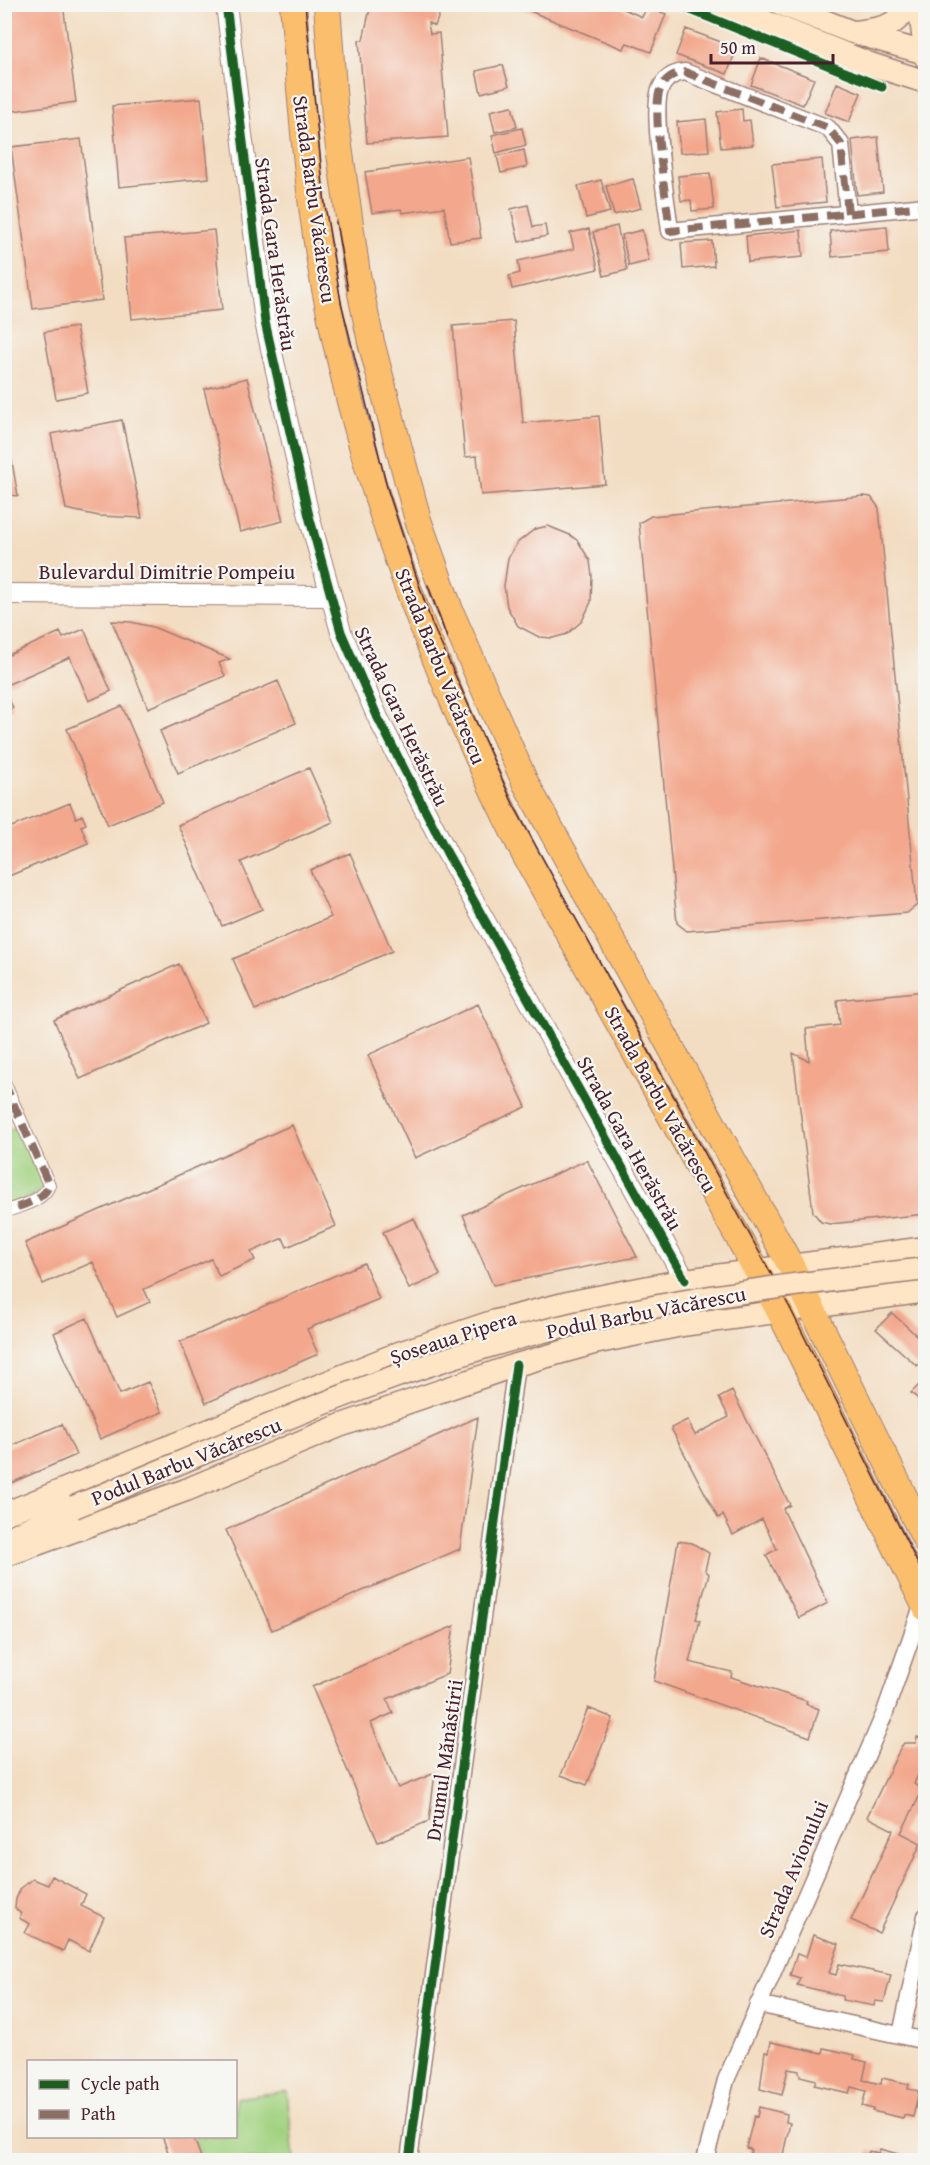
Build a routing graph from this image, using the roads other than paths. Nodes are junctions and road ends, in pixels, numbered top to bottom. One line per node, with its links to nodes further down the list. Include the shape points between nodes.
1 (226, 4): 15 (street, Strada Gara Herăstrău, via 265,322)
2 (293, 4): 20 (main road, Strada Barbu Văcărescu, via 304,139 324,284 367,464 405,587 447,691 525,855)
3 (327, 4): 19 (main road, Strada Barbu Văcărescu, via 335,118 357,274 412,498 439,582 525,782)
4 (721, 4): 11 (main road, via 870,64)
5 (781, 4): 8 (main road)
6 (908, 4): 8 (main road, via 892,25)
7 (918, 4): 9 (main road)
8 (852, 32): 9 (main road)
9 (925, 53): 10 (main road)
10 (926, 58)
11 (926, 82)
12 (926, 206): 13 (street)
13 (848, 213): 13 (street, via 670,231 657,106 664,82 685,72 828,128 841,144)
14 (4, 594): 15 (street, Bulevardul Dimitrie Pompeiu)
15 (330, 596): 22 (street, Strada Gara Herăstrău, via 369,699 421,802)
16 (4, 1082): 17 (street, via 49,1185 40,1197)
17 (4, 1212)
18 (926, 1248): 19 (main road, Șoseaua Pipera)
19 (791, 1266): 20 (main road, Șoseaua Pipera); 24 (main road, Strada Barbu Văcărescu)
20 (757, 1269): 22 (main road, Șoseaua Pipera); 25 (main road, Strada Barbu Văcărescu)
21 (926, 1269): 27 (main road, Podul Barbu Văcărescu, bridge, via 699,1298 530,1334 381,1382)
22 (685, 1280): 28 (main road, Șoseaua Pipera, via 531,1311 399,1353)
23 (926, 1291): 24 (main road)
24 (811, 1306): 25 (main road); 31 (main road, Strada Barbu Văcărescu)
25 (778, 1310): 26 (main road, via 594,1343); 33 (main road, Strada Barbu Văcărescu)
26 (516, 1365): 32 (main road, via 339,1426 186,1490); 38 (street, Drumul Mănăstirii)
27 (74, 1508): 29 (main road); 30 (main road)
28 (4, 1514)
29 (4, 1530)
30 (4, 1540)
31 (926, 1541)
32 (4, 1556)
33 (925, 1602): 35 (street, Strada Avionului, via 884,1715)
34 (926, 1916): 36 (street)
35 (758, 2004): 36 (street); 39 (street, Strada Avionului, via 722,2093)
36 (901, 2035): 37 (street)
37 (926, 2041)
38 (409, 2160)
39 (705, 2160)

